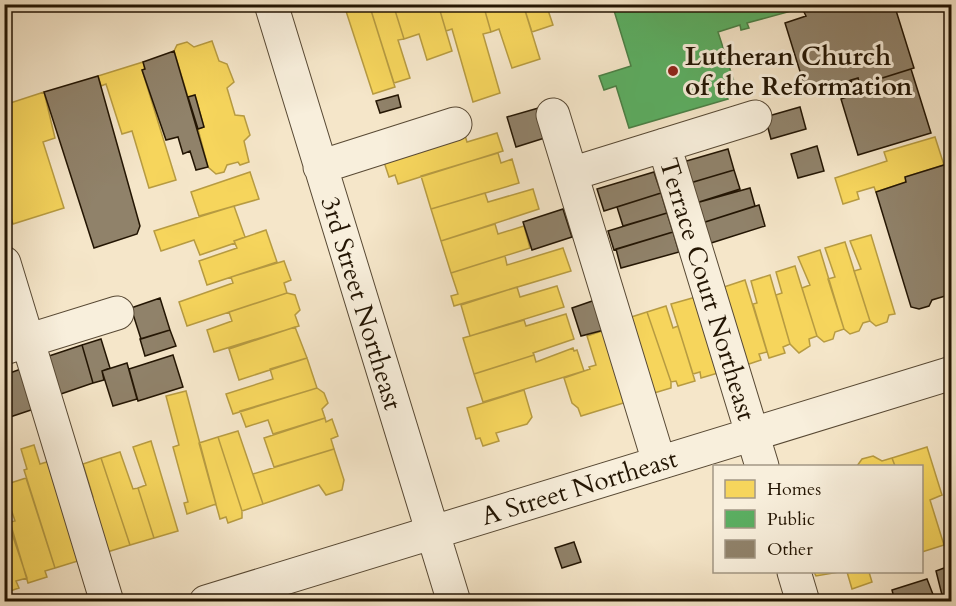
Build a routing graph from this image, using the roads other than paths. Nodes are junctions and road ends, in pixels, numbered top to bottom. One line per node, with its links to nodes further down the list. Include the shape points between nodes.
1 (271, 4): 6 (street, 3rd Street Northeast)
2 (553, 115): 7 (street)
3 (755, 117): 5 (street, Terrace Court Northeast)
4 (455, 124): 6 (street)
5 (664, 145): 7 (street, Terrace Court Northeast); 12 (street, Terrace Court Northeast)
6 (320, 167): 15 (street, 3rd Street Northeast)
7 (571, 174): 13 (street)
8 (4, 263): 10 (street)
9 (117, 313): 10 (street)
10 (16, 344): 17 (street)
11 (951, 373): 12 (street, A Street Northeast)
12 (752, 434): 13 (street, A Street Northeast); 14 (street, Terrace Court Northeast)
13 (659, 462): 15 (street, A Street Northeast)
14 (762, 465)
15 (432, 532): 18 (street, A Street Northeast); 19 (street, 3rd Street Northeast)
16 (794, 573): 20 (street)
17 (107, 602)
18 (206, 602)
19 (454, 602)
20 (803, 602)

